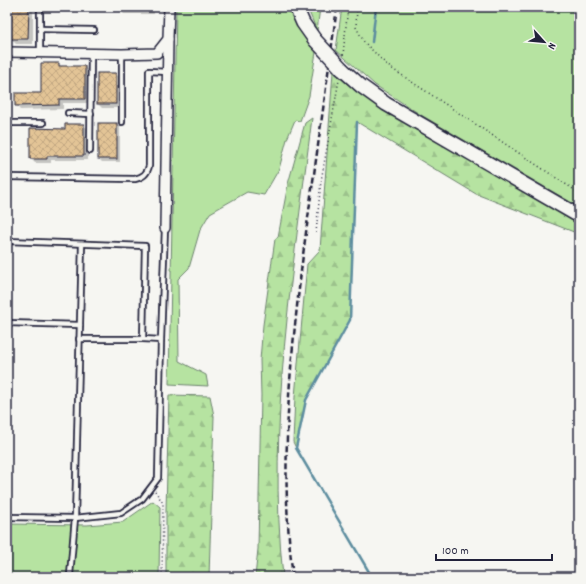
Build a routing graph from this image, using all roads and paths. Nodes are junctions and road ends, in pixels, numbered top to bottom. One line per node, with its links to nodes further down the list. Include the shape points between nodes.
1 (40, 7): 6 (lane)
2 (169, 7): 8 (street)
3 (296, 7): 13 (main road, bridge, via 315,40)
4 (348, 7): 13 (path)
5 (357, 7): 22 (path, via 356,27 364,42 388,66)
6 (40, 29): 7 (lane); 10 (lane)
7 (94, 30)
8 (168, 39): 12 (street, via 157,53); 14 (street)
9 (7, 52): 10 (street)
10 (40, 53): 11 (street)
11 (91, 54): 12 (street); 16 (lane)
12 (122, 54): 17 (lane)
13 (341, 68): 23 (main road, via 386,104); 25 (path, via 321,181)
14 (168, 72): 21 (lane, via 149,71 149,166 145,175 135,179); 24 (street)
15 (68, 113): 16 (lane)
16 (91, 114): 20 (lane)
17 (122, 122)
18 (7, 123): 19 (lane)
19 (43, 123)
20 (90, 152)
21 (7, 177)
22 (579, 193)
23 (579, 216)
24 (165, 228): 32 (lane)
25 (316, 233)
26 (7, 241): 27 (lane)
27 (82, 244): 29 (lane); 31 (lane, via 145,246)
28 (7, 323): 29 (lane)
29 (80, 325): 30 (lane)
30 (79, 339): 31 (lane); 35 (lane)
31 (143, 339): 32 (lane)
32 (161, 340): 33 (lane, via 158,478)
33 (152, 486): 35 (lane, via 142,499 121,513); 37 (path, via 163,503)
34 (7, 517): 35 (lane)
35 (75, 518): 36 (lane)
36 (70, 575)
37 (162, 577)

